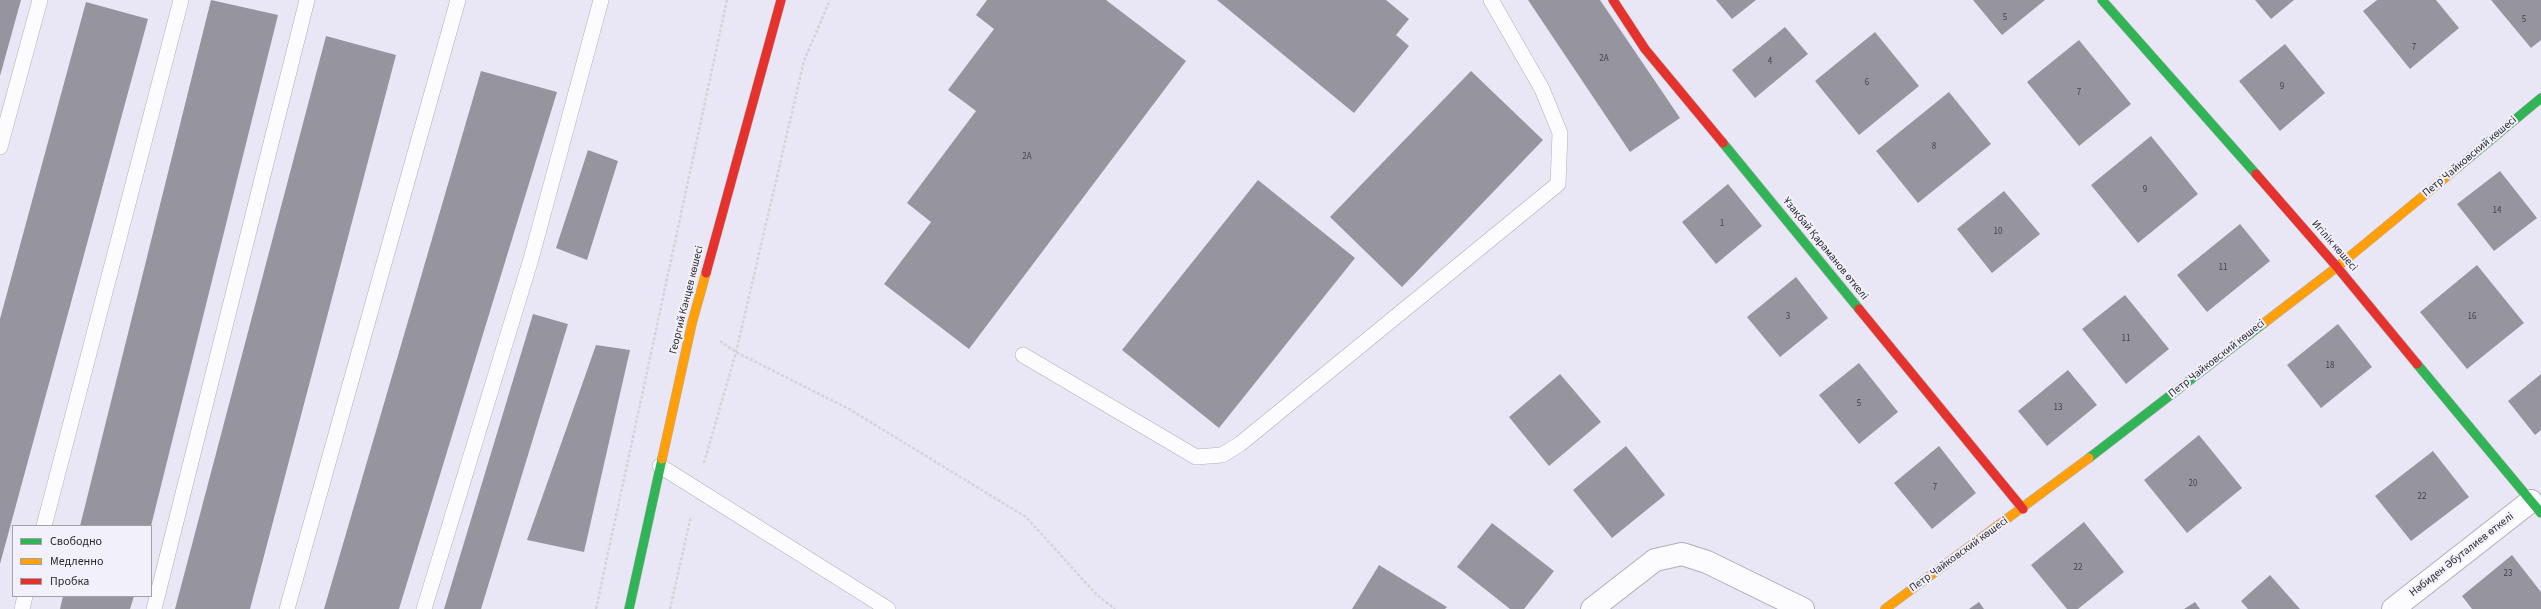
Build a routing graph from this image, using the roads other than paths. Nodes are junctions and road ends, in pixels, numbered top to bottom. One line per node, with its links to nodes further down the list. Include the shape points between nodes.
1 (40, 0): 11 (lane)
2 (181, 0): 17 (lane)
3 (307, 0): 20 (lane)
4 (458, 0): 21 (lane)
5 (601, 0): 22 (lane, via 531,259)
6 (780, 0): 14 (street, Георгий Канцев көшесі, via 692,323)
7 (1491, 0): 13 (lane, via 1542,89 1560,133 1558,184 1240,444 1222,455 1196,457)
8 (1613, 0): 16 (street, Ұзақбай Қараманов өткелі, via 1645,48)
9 (2102, 0): 12 (street, Игілік көшесі)
10 (2541, 98): 12 (street, Петр Чайковский көшесі)
11 (0, 147)
12 (2337, 267): 15 (street, Игілік көшесі); 16 (street, Петр Чайковский көшесі)
13 (1023, 355)
14 (660, 466): 23 (street, Георгий Канцев көшесі); 24 (lane)
15 (2536, 507): 28 (street, Нәбиден Әбуталиев өткелі)
16 (2022, 509): 27 (street, Петр Чайковский көшесі)
17 (44, 525)
18 (26, 597): 19 (lane)
19 (22, 609)
20 (154, 609)
21 (287, 609)
22 (424, 609)
23 (629, 609)
24 (888, 609)
25 (1592, 609): 26 (street, via 1655,560 1682,554 1707,562)
26 (1803, 609)
27 (1885, 609)
28 (2393, 609)

